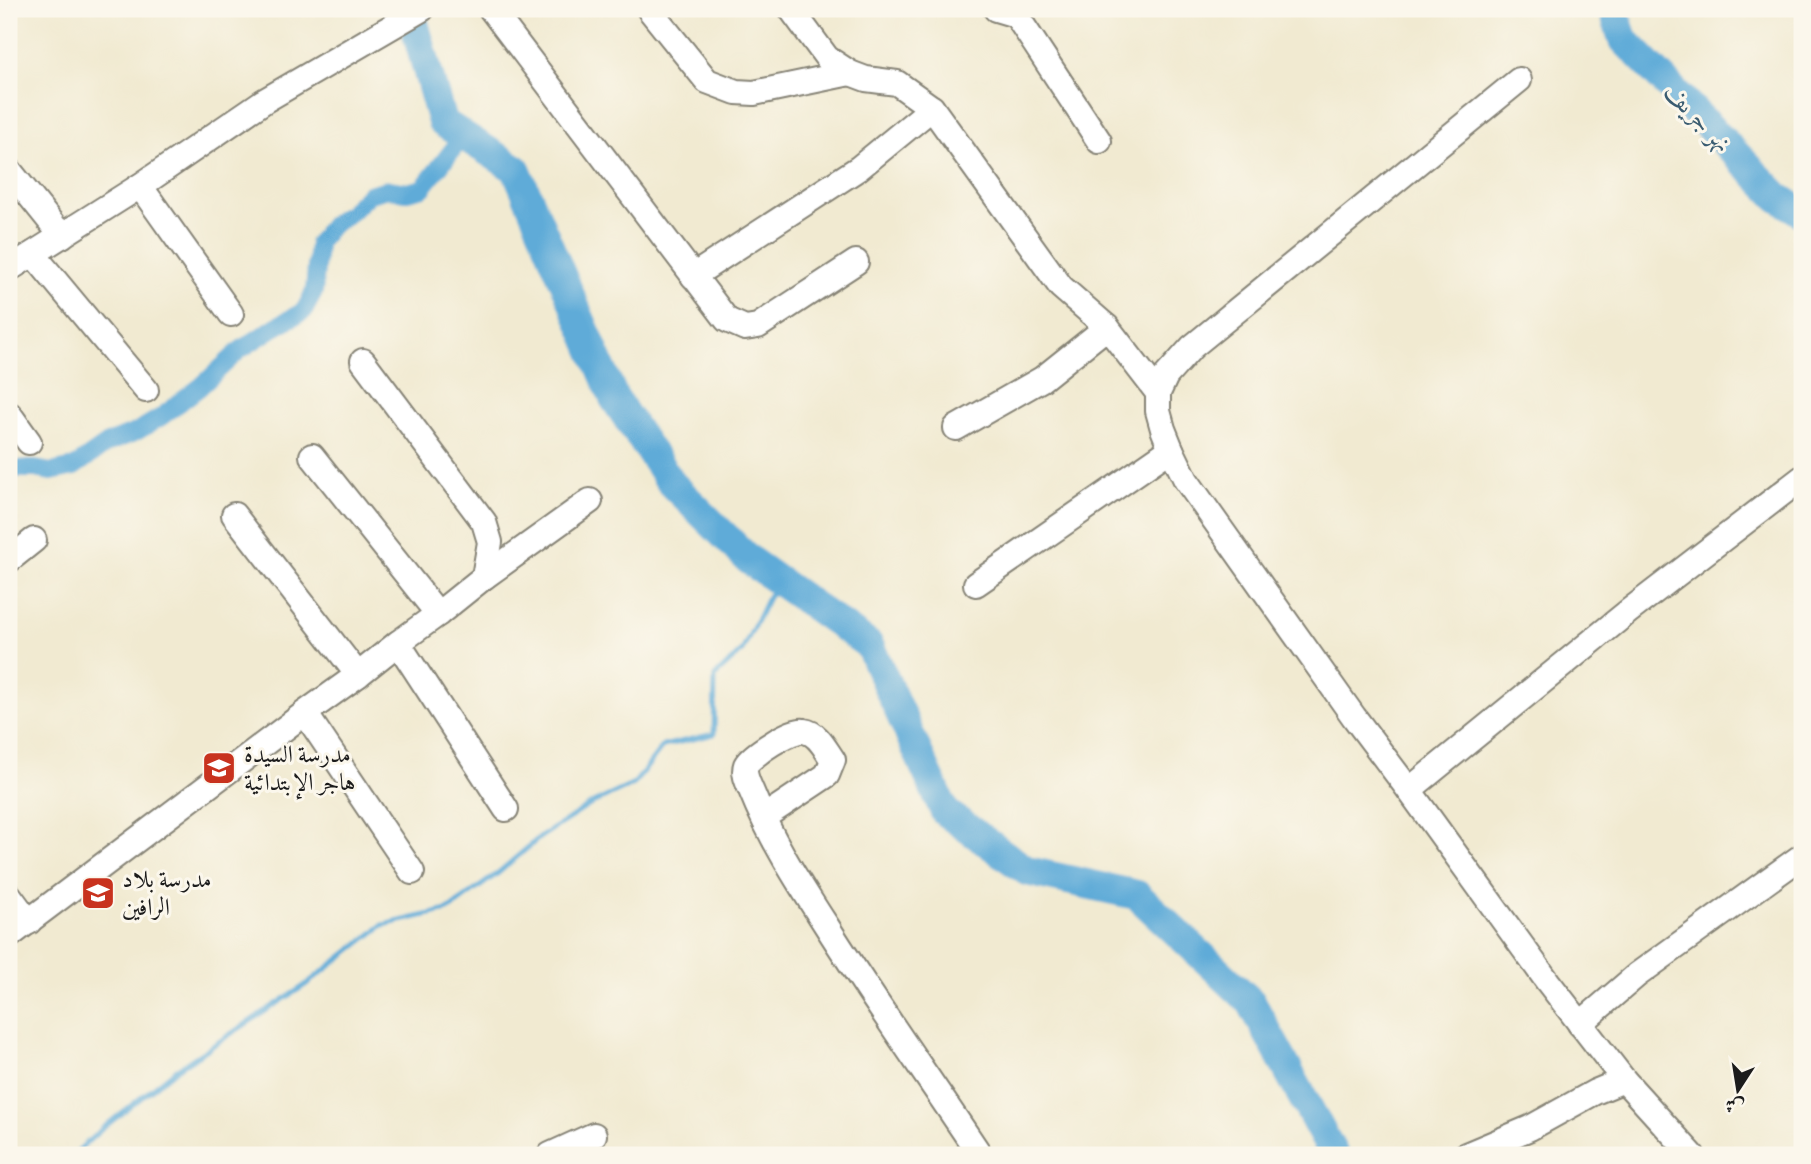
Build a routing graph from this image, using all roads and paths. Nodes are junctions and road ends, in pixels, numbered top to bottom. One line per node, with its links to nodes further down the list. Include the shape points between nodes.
1 (421, 9): 11 (street, via 264,101)
2 (491, 9): 16 (street)
3 (649, 9): 6 (street, via 707,81 736,92 754,93)
4 (791, 9): 6 (street, via 827,58)
5 (996, 9): 9 (street, via 1016,15)
6 (850, 73): 8 (street, via 897,83)
7 (1519, 80): 21 (street, via 1192,347 1166,376)
8 (932, 108): 16 (street, via 859,168); 18 (street, via 1061,287)
9 (1099, 141)
10 (9, 170): 12 (street)
11 (140, 186): 12 (street); 17 (street)
12 (62, 236): 13 (street)
13 (33, 254): 15 (street); 20 (street)
14 (856, 262): 16 (street, via 758,326 745,328 727,320)
15 (9, 269)
16 (693, 276)
17 (231, 314)
18 (1107, 327): 21 (street); 23 (street, via 1042,379)
19 (363, 361): 32 (street, via 484,522 490,542)
20 (146, 390)
21 (1158, 393): 25 (street, via 1158,411)
22 (9, 414): 24 (street)
23 (956, 428)
24 (29, 442)
25 (1171, 449): 33 (street); 38 (street, via 1186,480)
26 (313, 456): 34 (street)
27 (1802, 478): 38 (street)
28 (590, 501): 32 (street)
29 (234, 515): 36 (street)
30 (34, 540): 31 (street)
31 (9, 560)
32 (484, 578): 34 (street)
33 (976, 584)
34 (438, 614): 35 (street)
35 (398, 643): 36 (street); 39 (street)
36 (358, 675): 37 (street)
37 (305, 713): 42 (street); 44 (street)
38 (1409, 790): 46 (street)
39 (506, 809)
40 (764, 817): 50 (street, via 832,936)
41 (1802, 856): 46 (street, via 1637,975)
42 (412, 872)
43 (9, 895): 44 (street)
44 (29, 922): 45 (street)
45 (9, 936)
46 (1580, 1024): 47 (street)
47 (1624, 1080): 51 (street); 52 (street)
48 (594, 1135): 49 (street)
49 (550, 1155)
50 (980, 1155)
51 (1466, 1155)
52 (1692, 1155)

